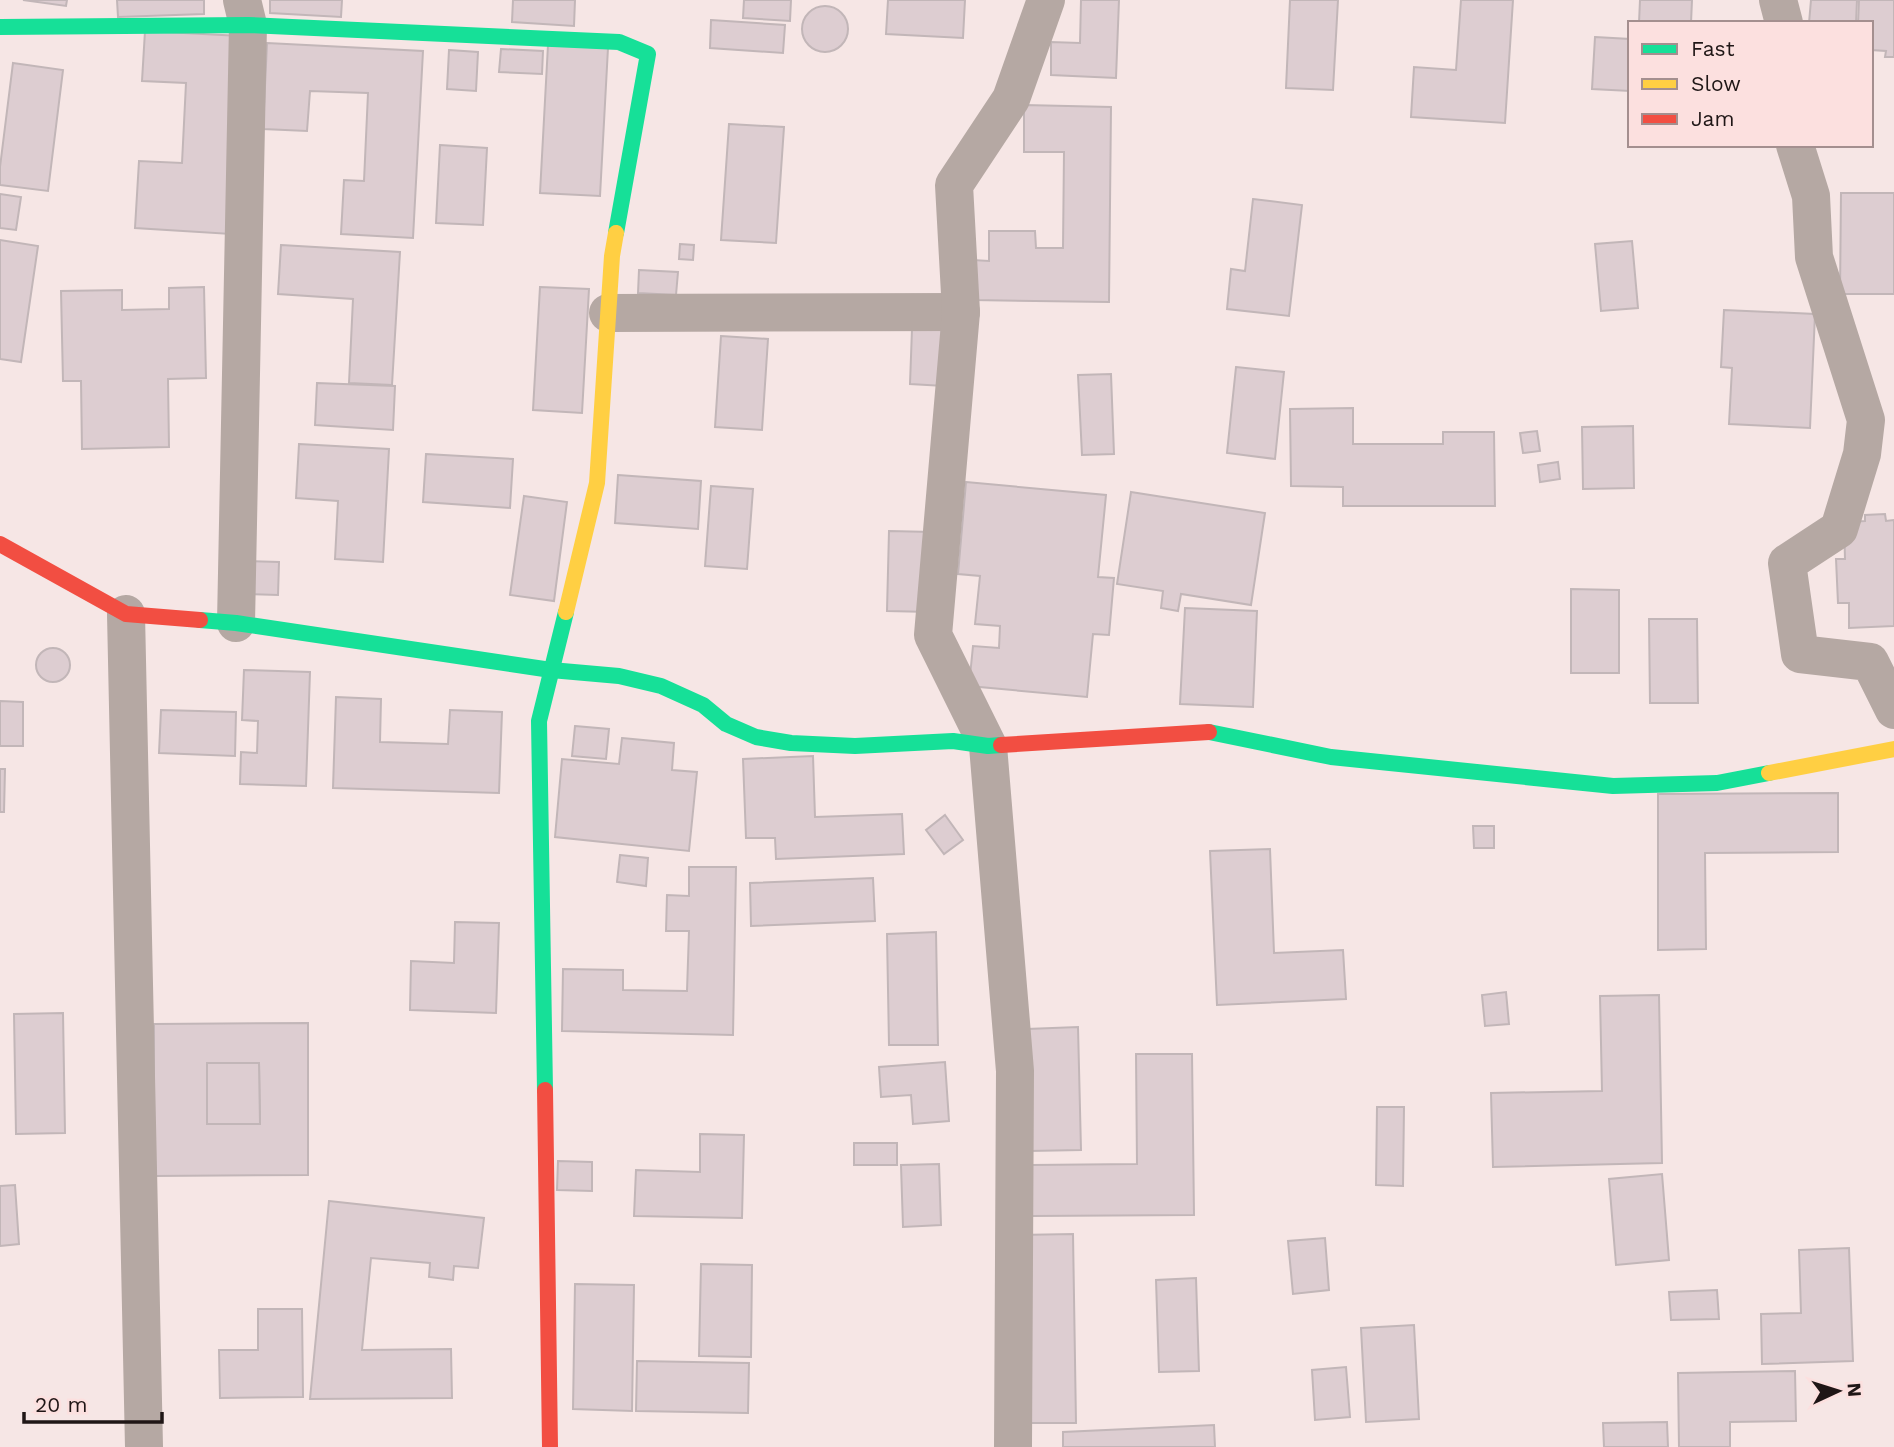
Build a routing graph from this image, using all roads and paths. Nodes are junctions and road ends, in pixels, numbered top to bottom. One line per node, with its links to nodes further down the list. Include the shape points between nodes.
1 (1046, 0): 7 (street, via 1011,99 954,185)
2 (1777, 0): 4 (street)
3 (245, 12): 5 (street); 8 (street, via 620,41 648,54 612,256); 11 (street)
4 (1783, 21)
5 (0, 27)
6 (1796, 147): 13 (street, via 1811,196 1814,257 1866,420 1862,454 1839,529 1787,564 1800,654 1870,662)
7 (961, 312): 8 (street); 14 (street, via 933,635)
8 (608, 313): 12 (street, via 597,483)
9 (0, 544): 10 (street)
10 (126, 614): 11 (street); 16 (street)
11 (236, 622): 12 (street)
12 (551, 670): 14 (street, via 662,685 756,737 855,747 953,741); 17 (street, via 539,721)
13 (1894, 710)
14 (988, 746): 15 (street, via 1206,731 1331,757 1612,786 1717,783); 18 (street, via 1014,1070)
15 (1894, 750)
16 (144, 1447)
17 (550, 1447)
18 (1013, 1447)

